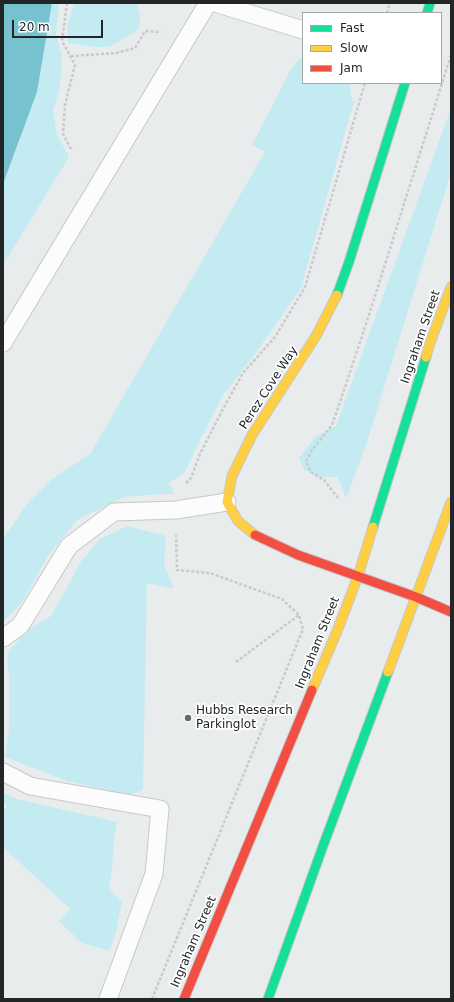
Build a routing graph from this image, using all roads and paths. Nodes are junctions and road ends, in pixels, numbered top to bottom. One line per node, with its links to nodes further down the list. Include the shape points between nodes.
1 (67, 3): 7 (path, via 62,41)
2 (208, 3): 5 (lane)
3 (215, 3): 4 (lane)
4 (302, 30)
5 (189, 34): 7 (path, via 145,31 135,48 116,54); 13 (lane)
6 (451, 55): 9 (path)
7 (71, 56): 11 (path, via 75,65 65,105 63,134)
8 (405, 84): 15 (main road, Perez Cove Way, via 335,300 316,336 252,435 232,476)
9 (442, 84)
10 (442, 84): 14 (path, via 370,315 332,425 306,461 311,472 324,480)
11 (72, 151)
12 (451, 287): 17 (main road, Ingraham Street, via 430,343)
13 (3, 343)
14 (338, 498)
15 (227, 502): 17 (main road, via 238,521 256,536 298,555); 21 (lane, via 176,510 114,512 68,546 20,626)
16 (451, 502): 18 (main road)
17 (358, 576): 18 (main road); 25 (main road, Ingraham Street)
18 (416, 597): 19 (main road); 26 (main road)
19 (451, 612)
20 (299, 615): 22 (path)
21 (3, 638)
22 (236, 662)
23 (3, 772): 24 (lane, via 30,786 160,809 154,874)
24 (108, 999)
25 (184, 999)
26 (268, 999)

